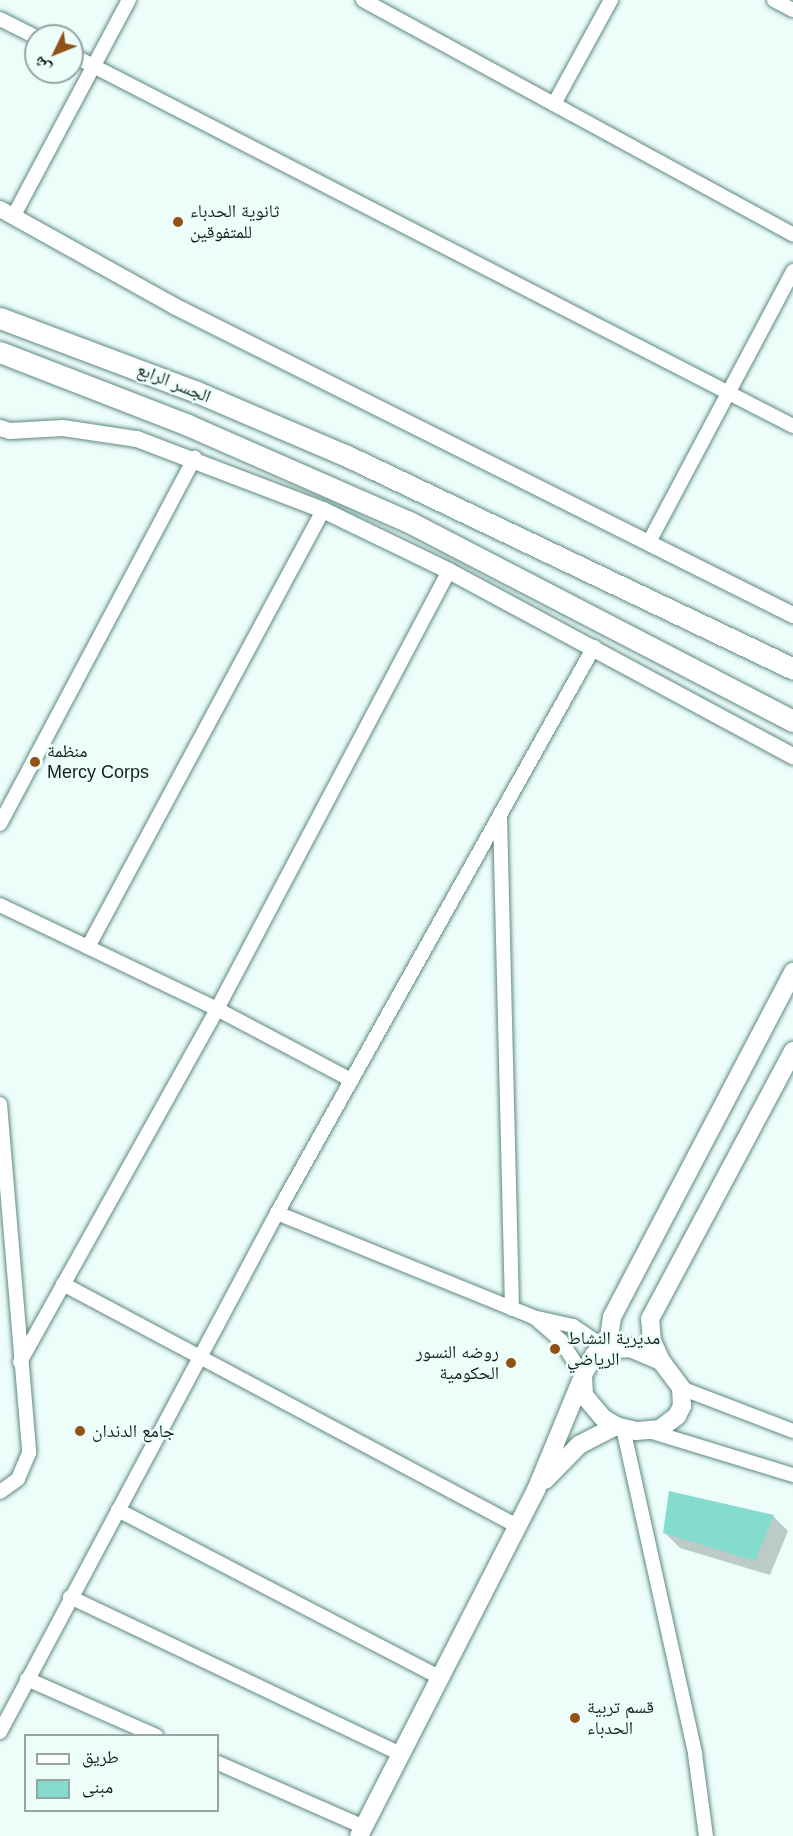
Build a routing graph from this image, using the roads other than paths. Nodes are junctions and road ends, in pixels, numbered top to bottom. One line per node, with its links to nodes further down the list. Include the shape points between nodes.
1 (129, 0): 9 (street)
2 (363, 0): 10 (street)
3 (611, 0): 10 (street)
4 (778, 1): 5 (street)
5 (793, 10)
6 (0, 19): 7 (street)
7 (24, 31)
8 (84, 61): 9 (street)
9 (92, 65): 11 (street); 16 (street)
10 (554, 104): 12 (street)
11 (7, 213): 21 (street, via 174,306)
12 (793, 234)
13 (793, 271): 16 (street)
14 (0, 318): 25 (main road, الجسر الرابع, via 187,388 345,454)
15 (0, 352): 26 (main road, الجسر الرابع, via 332,487 488,561)
16 (728, 392): 17 (street); 21 (street)
17 (793, 426)
18 (3, 432): 19 (street, via 92,430 137,439)
19 (195, 458): 20 (street); 29 (street)
20 (323, 510): 22 (street); 31 (street)
21 (649, 542): 23 (street)
22 (449, 571): 24 (street); 33 (street)
23 (793, 615)
24 (594, 647): 27 (street); 28 (street)
25 (793, 669)
26 (793, 721)
27 (793, 756)
28 (500, 814): 35 (street); 39 (street)
29 (0, 824)
30 (0, 906): 31 (street)
31 (88, 948): 33 (street)
32 (793, 972): 41 (main road, via 612,1317)
33 (217, 1009): 35 (street); 38 (street)
34 (793, 1052): 43 (main road, via 650,1319 652,1341)
35 (351, 1080): 37 (street)
36 (0, 1104): 44 (street)
37 (277, 1213): 39 (street); 42 (street)
38 (63, 1284): 42 (street); 44 (street)
39 (512, 1309): 40 (street)
40 (533, 1317): 41 (street, via 573,1326); 45 (street, via 561,1341)
41 (607, 1349): 43 (main road, via 630,1348); 45 (main road, via 594,1355)
42 (201, 1361): 53 (street); 54 (street)
43 (661, 1361): 46 (main road)
44 (20, 1362): 52 (street, via 29,1453 18,1479)
45 (582, 1378): 47 (main road, via 592,1408); 51 (main road)
46 (681, 1388): 48 (main road, via 682,1406 677,1416 670,1424); 49 (street)
47 (619, 1427): 48 (main road); 51 (main road, via 579,1445); 63 (street, via 692,1743)
48 (649, 1431): 50 (street)
49 (793, 1431)
50 (793, 1475)
51 (536, 1491): 54 (main road)
52 (0, 1492)
53 (118, 1510): 55 (street); 57 (street)
54 (517, 1526): 57 (main road)
55 (70, 1597): 56 (street); 60 (street)
56 (27, 1678): 58 (street); 59 (street)
57 (441, 1678): 60 (main road)
58 (0, 1732)
59 (152, 1734)
60 (401, 1754): 62 (main road)
61 (219, 1762): 62 (street)
62 (362, 1832)
63 (706, 1836)

